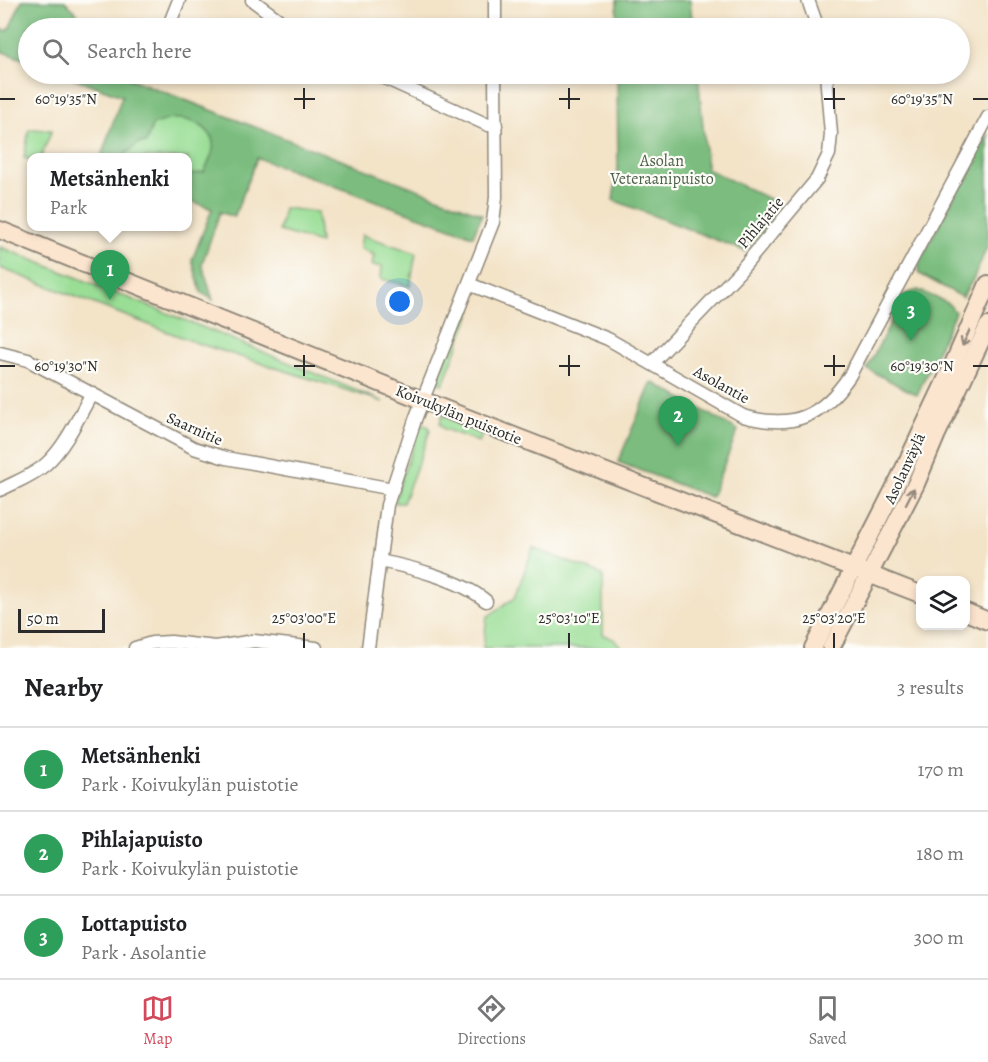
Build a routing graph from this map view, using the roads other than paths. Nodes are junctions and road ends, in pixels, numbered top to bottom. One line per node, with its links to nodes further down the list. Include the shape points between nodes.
1 (178, 0): 5 (street)
2 (252, 0): 6 (street)
3 (495, 0): 7 (street)
4 (808, 0): 8 (street)
5 (172, 18)
6 (276, 18)
7 (495, 18)
8 (814, 18)
9 (398, 84): 13 (street, via 488,125)
10 (495, 84): 13 (street)
11 (827, 84): 20 (street, Pihlajatie, via 829,154 817,179 740,271)
12 (988, 117): 20 (street, Asolantie, via 850,375 830,401 802,418 789,421 753,418)
13 (496, 125): 15 (street, via 493,222)
14 (0, 230): 22 (street, Koivukylän puistotie)
15 (469, 284): 20 (street, Asolantie, via 608,339); 22 (street)
16 (988, 284): 17 (street, Asolanväylä)
17 (984, 304): 26 (street, Asolanväylä, one-way to 26, via 896,487)
18 (988, 326): 26 (street, Asolanväylä, one-way to 18, via 915,484)
19 (0, 353): 21 (street, Saarnitie, via 28,360)
20 (652, 363)
21 (92, 393): 23 (street, Saarnitie, via 194,448 226,459); 24 (street, via 46,464)
22 (422, 400): 23 (street); 26 (street, Koivukylän puistotie)
23 (393, 489): 25 (street)
24 (0, 490)
25 (379, 561): 28 (street, via 410,567 476,592); 33 (street)
26 (861, 571): 27 (street, Koivukylän puistotie); 34 (street, Asolanväylä); 35 (street, Asolanväylä)
27 (916, 592)
28 (486, 601)
29 (970, 614): 30 (street)
30 (988, 621)
31 (135, 648): 32 (street, via 152,643 216,646 254,641)
32 (316, 648)
33 (368, 648)
34 (813, 648)
35 (831, 648)

